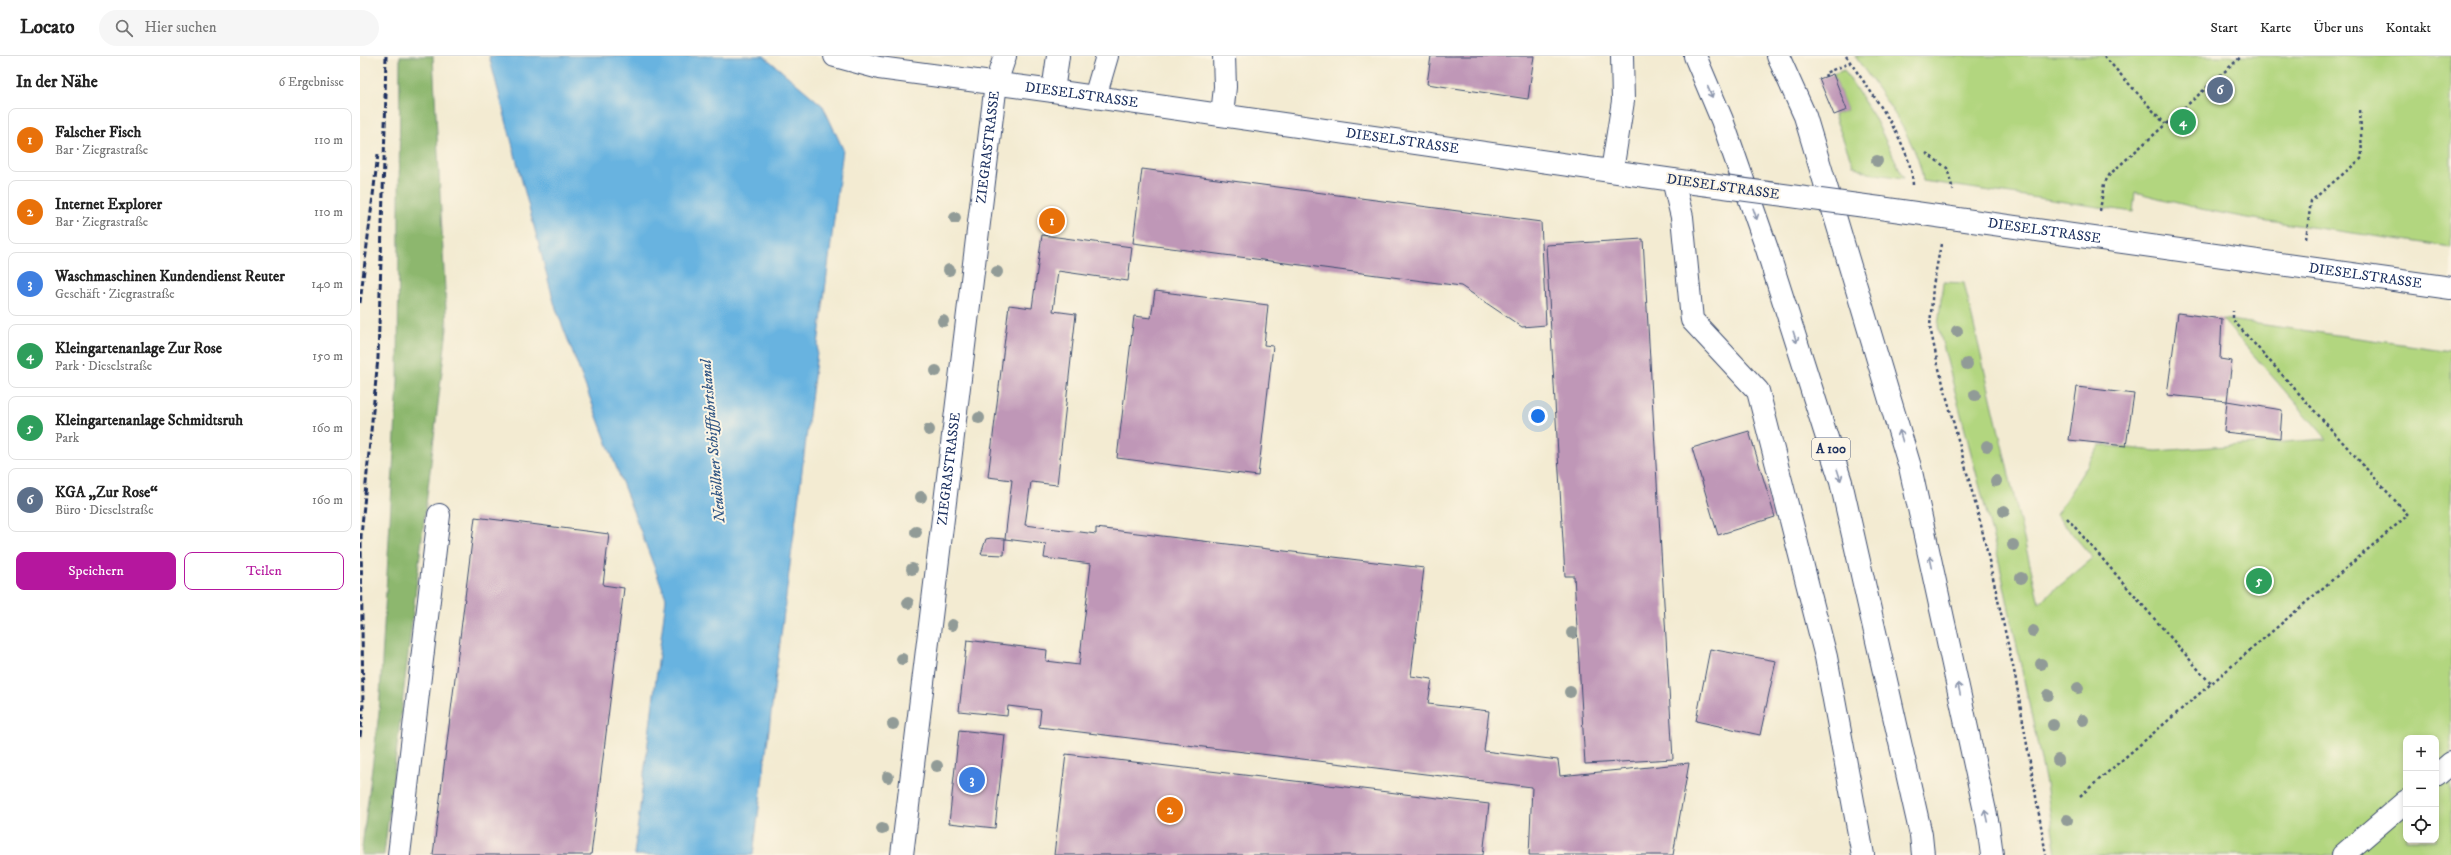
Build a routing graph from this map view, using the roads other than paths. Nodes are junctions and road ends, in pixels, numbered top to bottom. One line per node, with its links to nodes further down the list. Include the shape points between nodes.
1 (835, 56): 9 (main road, DIESELSTRASSE, via 879,68)
2 (1005, 56): 9 (main road, ZIEGRASTRASSE)
3 (1058, 56): 10 (main road)
4 (1107, 56): 11 (main road)
5 (1224, 56): 12 (main road, via 1225,87)
6 (1622, 56): 13 (main road, via 1623,101)
7 (1695, 56): 23 (main road, A 100, one-way to 23, via 1722,120 1767,249 1841,482 1921,835)
8 (1778, 56): 24 (main road, one-way to 8, via 1988,825 1910,467 1805,116)
9 (996, 83): 10 (main road, DIESELSTRASSE); 21 (main road, ZIEGRASTRASSE)
10 (1052, 91): 11 (main road, DIESELSTRASSE)
11 (1095, 97): 12 (main road, DIESELSTRASSE)
12 (1222, 115): 13 (main road, DIESELSTRASSE)
13 (1612, 171): 14 (main road, DIESELSTRASSE)
14 (1684, 182): 15 (main road, DIESELSTRASSE, bridge); 22 (main road, via 1682,217 1692,320 1758,391 1826,657)
15 (2451, 288)
16 (439, 515): 20 (main road)
17 (2451, 763): 18 (main road)
18 (2439, 773)
19 (2403, 804): 25 (main road)
20 (399, 855)
21 (902, 855)
22 (1863, 855)
23 (1923, 855)
24 (1992, 855)
25 (2343, 855)

